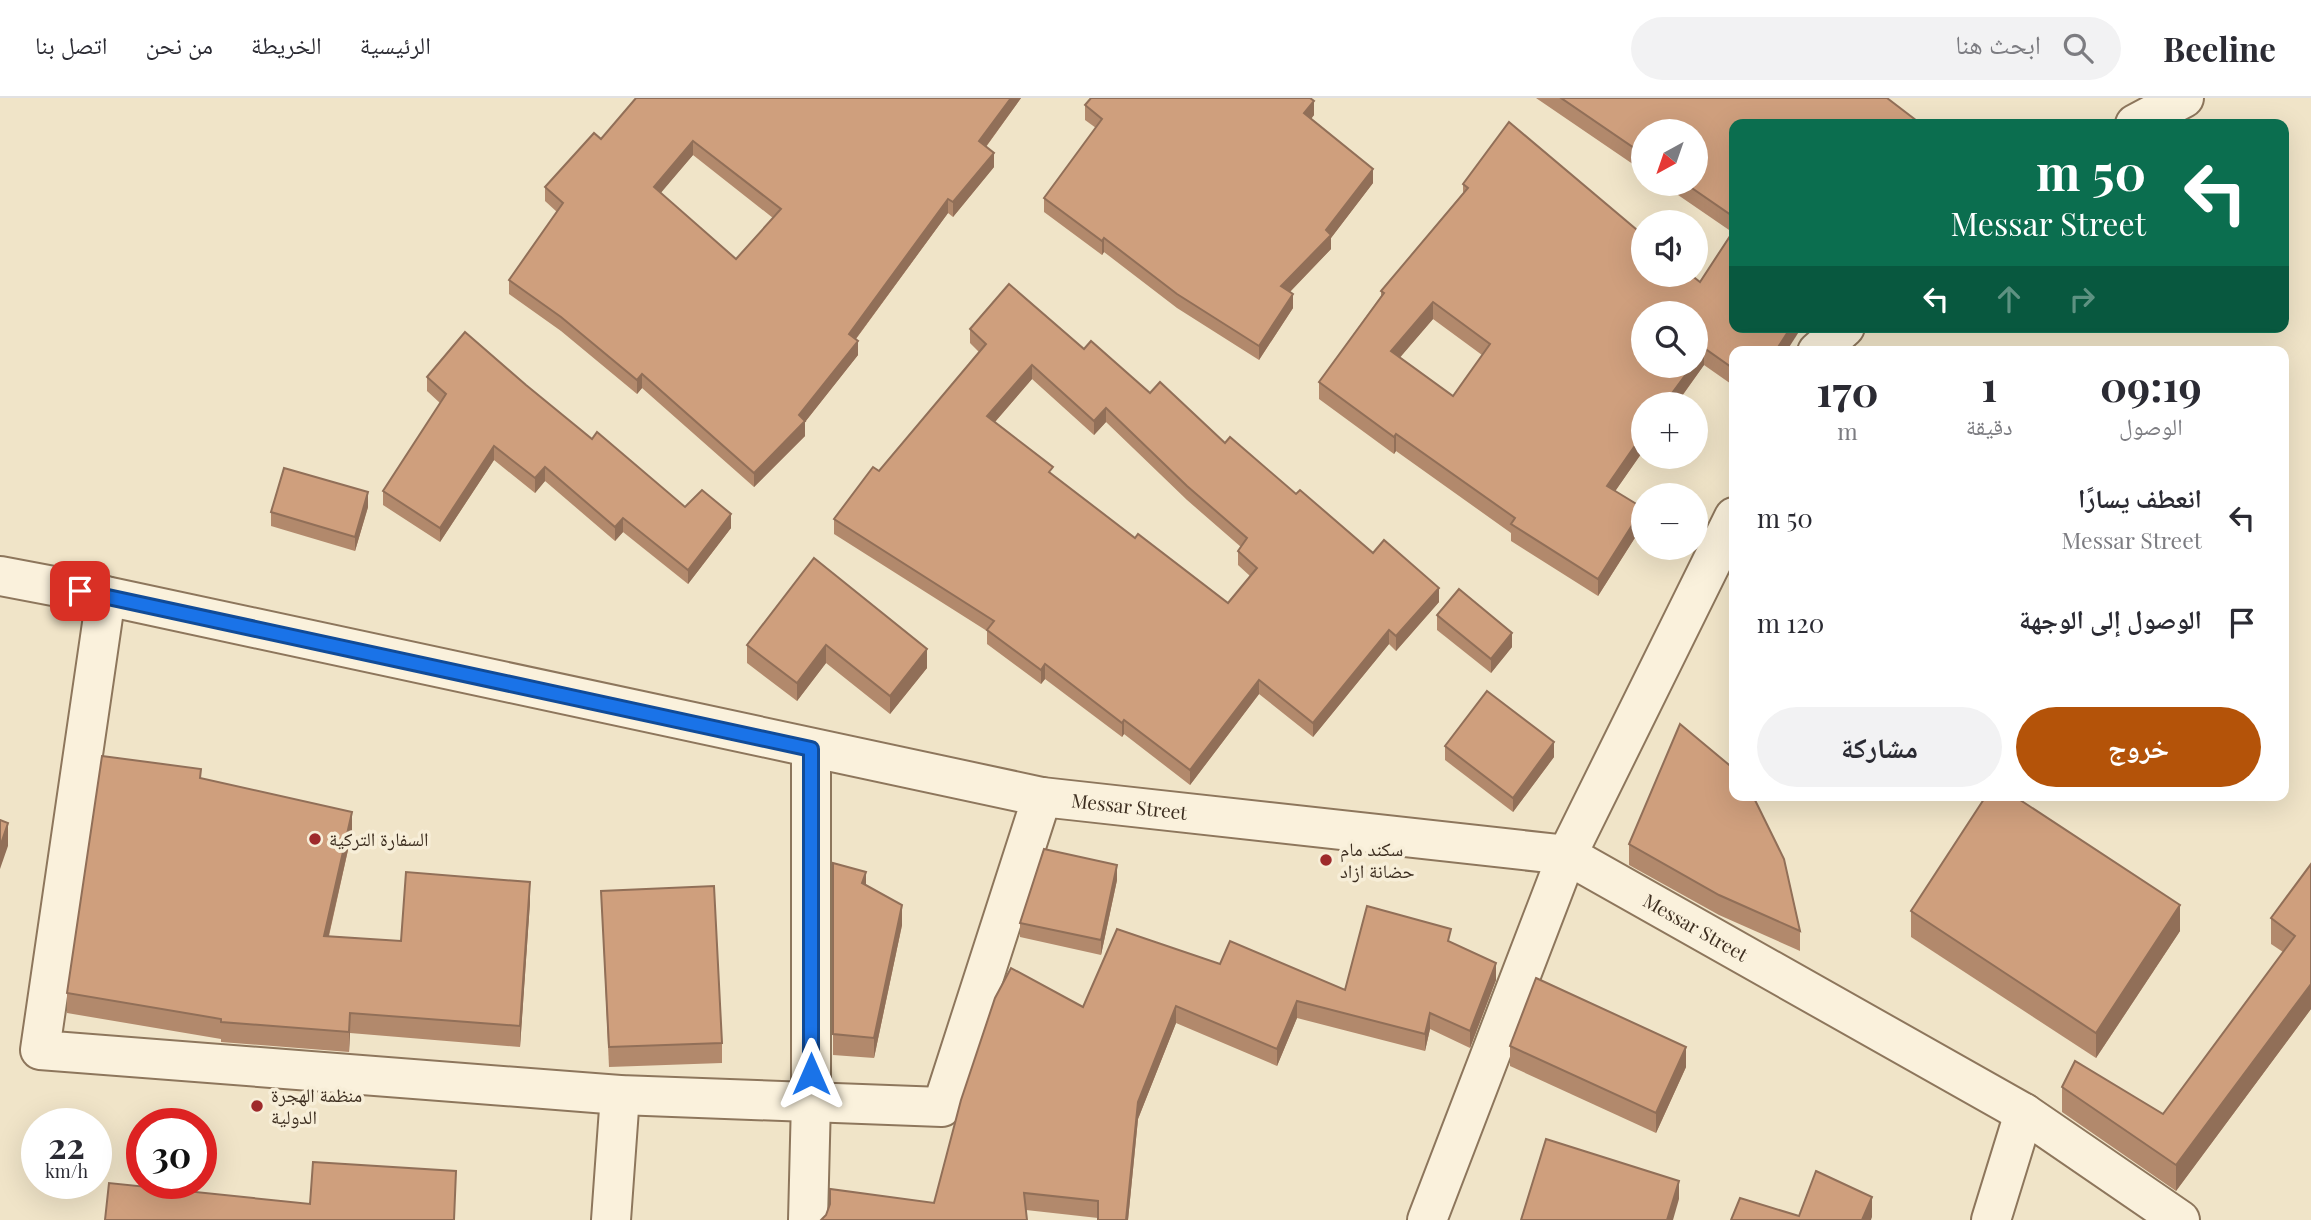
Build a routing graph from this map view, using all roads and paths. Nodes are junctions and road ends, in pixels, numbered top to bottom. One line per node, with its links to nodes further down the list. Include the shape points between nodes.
1 (2184, 98): 2 (street)
2 (2144, 119)
3 (1838, 333): 4 (street)
4 (1824, 346)
5 (1729, 527): 10 (street)
6 (0, 576): 7 (street, Messar Street)
7 (106, 596): 8 (street, Messar Street); 11 (street, via 40,1050)
8 (811, 749): 9 (street, Messar Street); 12 (street)
9 (1042, 797): 10 (street, Messar Street); 12 (street, via 942,1107)
10 (1567, 855): 13 (street, Messar Street); 16 (street)
11 (620, 1095): 12 (street); 14 (street)
12 (811, 1101): 15 (street)
13 (2024, 1113): 17 (street); 18 (street, Messar Street)
14 (611, 1220)
15 (808, 1220)
16 (1427, 1220)
17 (1991, 1220)
18 (2180, 1220)

